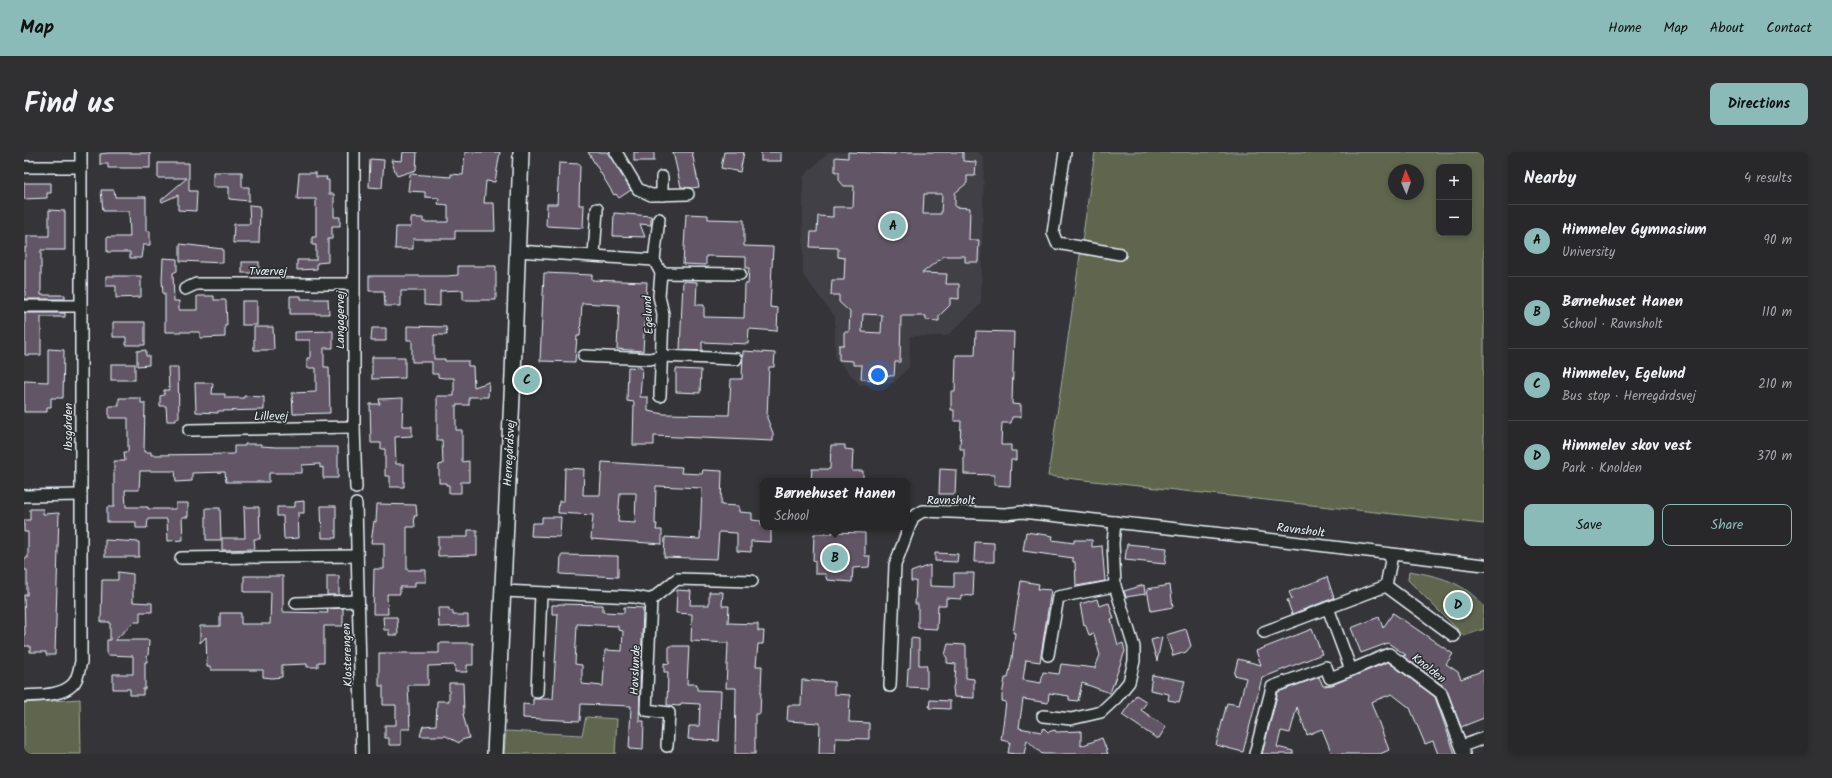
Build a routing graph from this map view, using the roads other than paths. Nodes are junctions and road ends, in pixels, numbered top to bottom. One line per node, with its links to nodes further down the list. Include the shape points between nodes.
1 (81, 152): 7 (street, Ibsgården)
2 (354, 152): 19 (street, Langagervej)
3 (521, 152): 13 (street, Herregårdsvej)
4 (616, 152): 10 (street, via 638,189 651,195)
5 (1065, 152): 14 (street, via 1053,233 1057,243)
6 (24, 167): 7 (street)
7 (81, 167): 22 (street, Ibsgården)
8 (662, 177): 10 (street)
9 (688, 194): 10 (street)
10 (662, 195)
11 (597, 209): 15 (street)
12 (659, 219): 16 (street)
13 (517, 251): 15 (street); 43 (street, Herregårdsvej)
14 (1120, 254)
15 (594, 255): 16 (street)
16 (654, 260): 17 (street)
17 (661, 273): 18 (street); 24 (street, Egelund, via 659,296 663,314)
18 (740, 274)
19 (353, 284): 20 (street, Tværvej, via 196,284); 27 (street, Langagervej)
20 (185, 289)
21 (24, 306): 22 (street)
22 (80, 306): 30 (street, Ibsgården)
23 (584, 356): 24 (street, via 650,359)
24 (662, 356): 25 (street); 26 (street, Egelund)
25 (736, 359)
26 (660, 396)
27 (354, 427): 28 (street, Lillevej); 29 (street, Langagervej)
28 (189, 430)
29 (356, 488)
30 (82, 495): 31 (street); 55 (street, Ibsgården, via 81,662 78,675 72,685 54,694)
31 (24, 496)
32 (356, 504): 37 (street, Klosterengen)
33 (1114, 522): 34 (street, Ravnsholt, via 1022,512 1005,514 923,511 913,517); 36 (street, Ravnsholt); 41 (street)
34 (910, 525)
35 (908, 530): 53 (street, Ravnsholt, via 895,565)
36 (1392, 555): 39 (street, Ravnsholt); 42 (street)
37 (357, 556): 38 (street); 46 (street, Klosterengen)
38 (181, 558)
39 (1484, 565)
40 (752, 581): 45 (street, via 677,579)
41 (1115, 586): 51 (street, via 1058,596); 56 (street, via 1134,647 1129,682 1101,712 1071,719)
42 (1386, 586): 48 (street); 50 (street)
43 (503, 591): 44 (street); 61 (street, Herregårdsvej)
44 (541, 593): 45 (street, via 635,597); 54 (street)
45 (650, 600): 58 (street, Havslunde, via 646,710 669,713)
46 (358, 601): 47 (street); 60 (street, Klosterengen)
47 (296, 603)
48 (1328, 608): 49 (street); 52 (street)
49 (1264, 632)
50 (1454, 636)
51 (1048, 655)
52 (1350, 670): 59 (street, Knolden, via 1390,654 1441,693); 62 (street, Knolden, via 1330,678 1326,667 1272,687)
53 (890, 686)
54 (537, 692)
55 (24, 696)
56 (1043, 716)
57 (1484, 738): 59 (street, Knolden)
58 (667, 746)
59 (1463, 750)
60 (362, 754)
61 (495, 754)
62 (1256, 754)

